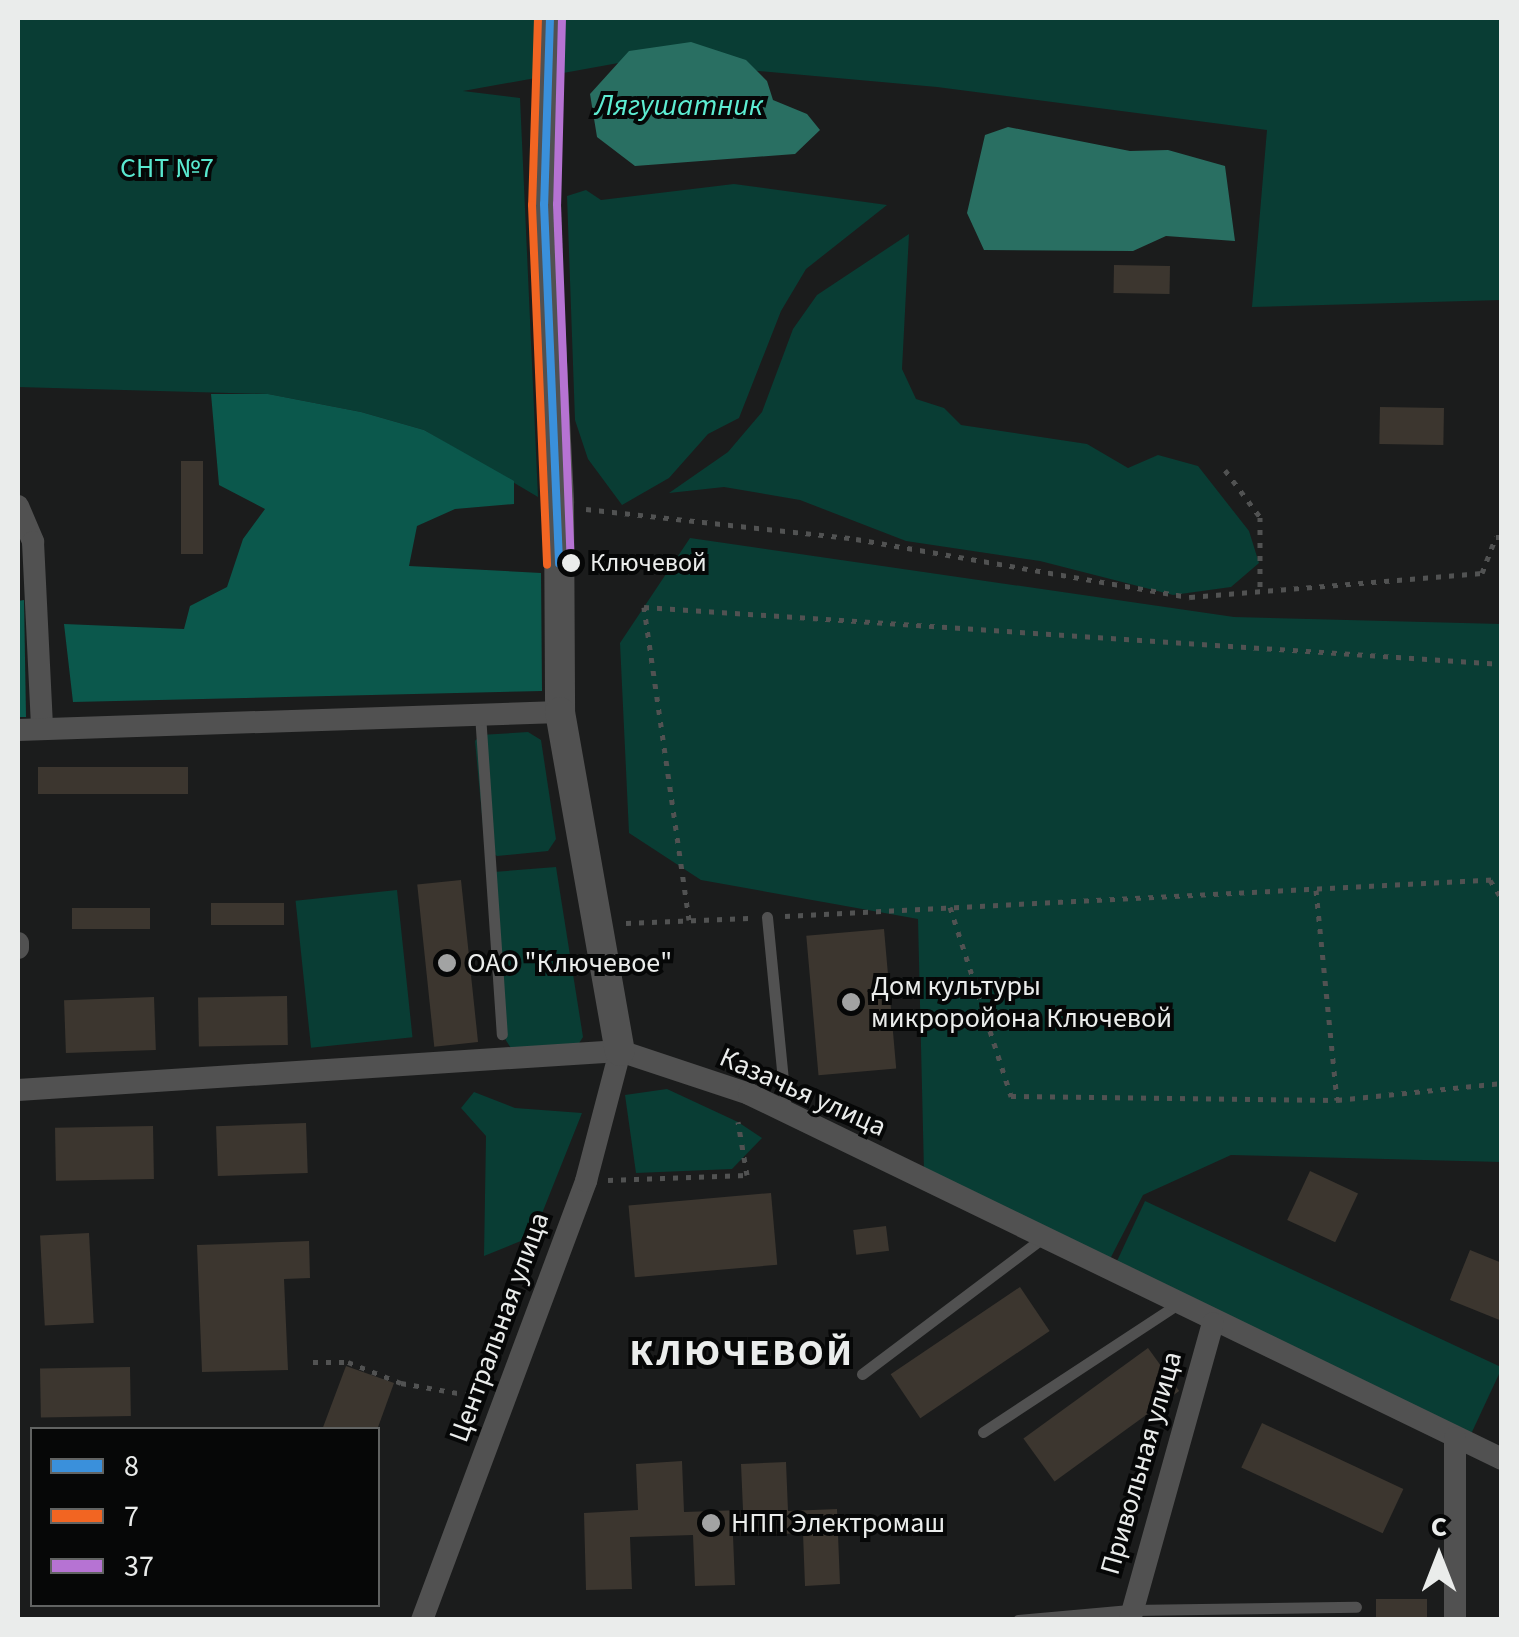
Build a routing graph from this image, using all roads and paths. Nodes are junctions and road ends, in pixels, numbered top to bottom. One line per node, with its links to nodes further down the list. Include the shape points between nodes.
1 (550, 18): 3 (street, via 544,204)
2 (1225, 470): 6 (path, via 1260,517)
3 (558, 503): 6 (path, via 670,523 856,539 1190,597); 8 (street)
4 (18, 506): 10 (street, via 33,542)
5 (1502, 537): 6 (path, via 1496,537 1482,574)
6 (1260, 590)
7 (1502, 664): 18 (path, via 644,607)
8 (560, 712): 9 (street); 19 (street)
9 (480, 714): 10 (street); 20 (lane)
10 (42, 727): 11 (street)
11 (18, 730)
12 (1490, 880): 13 (path); 14 (path); 15 (path)
13 (1502, 880)
14 (1316, 889): 16 (path); 24 (path)
15 (1502, 899)
16 (950, 908): 17 (path); 24 (path, via 1011,1096)
17 (767, 917): 18 (path); 25 (lane)
18 (689, 920): 19 (path)
19 (596, 924): 21 (street)
20 (502, 1034)
21 (620, 1051): 23 (street, Казачья улица); 25 (street, Казачья улица); 27 (street, Центральная улица)
22 (1502, 1083): 24 (path)
23 (18, 1090)
24 (1337, 1100)
25 (786, 1112): 28 (street, Казачья улица)
26 (738, 1122): 27 (path, via 748,1175)
27 (586, 1181): 33 (street, Центральная улица)
28 (1040, 1240): 29 (street, Казачья улица); 32 (lane)
29 (1175, 1306): 30 (street, Казачья улица); 34 (lane)
30 (1213, 1323): 35 (street, Казачья улица); 38 (street, Привольная улица)
31 (313, 1362): 33 (path, via 348,1362 400,1383)
32 (862, 1374)
33 (504, 1401): 39 (street, Центральная улица)
34 (984, 1432)
35 (1455, 1438): 36 (street, Казачья улица); 41 (street)
36 (1502, 1459)
37 (1356, 1607): 38 (lane)
38 (1130, 1615): 40 (lane)
39 (422, 1620)
40 (1018, 1620)
41 (1455, 1620)

